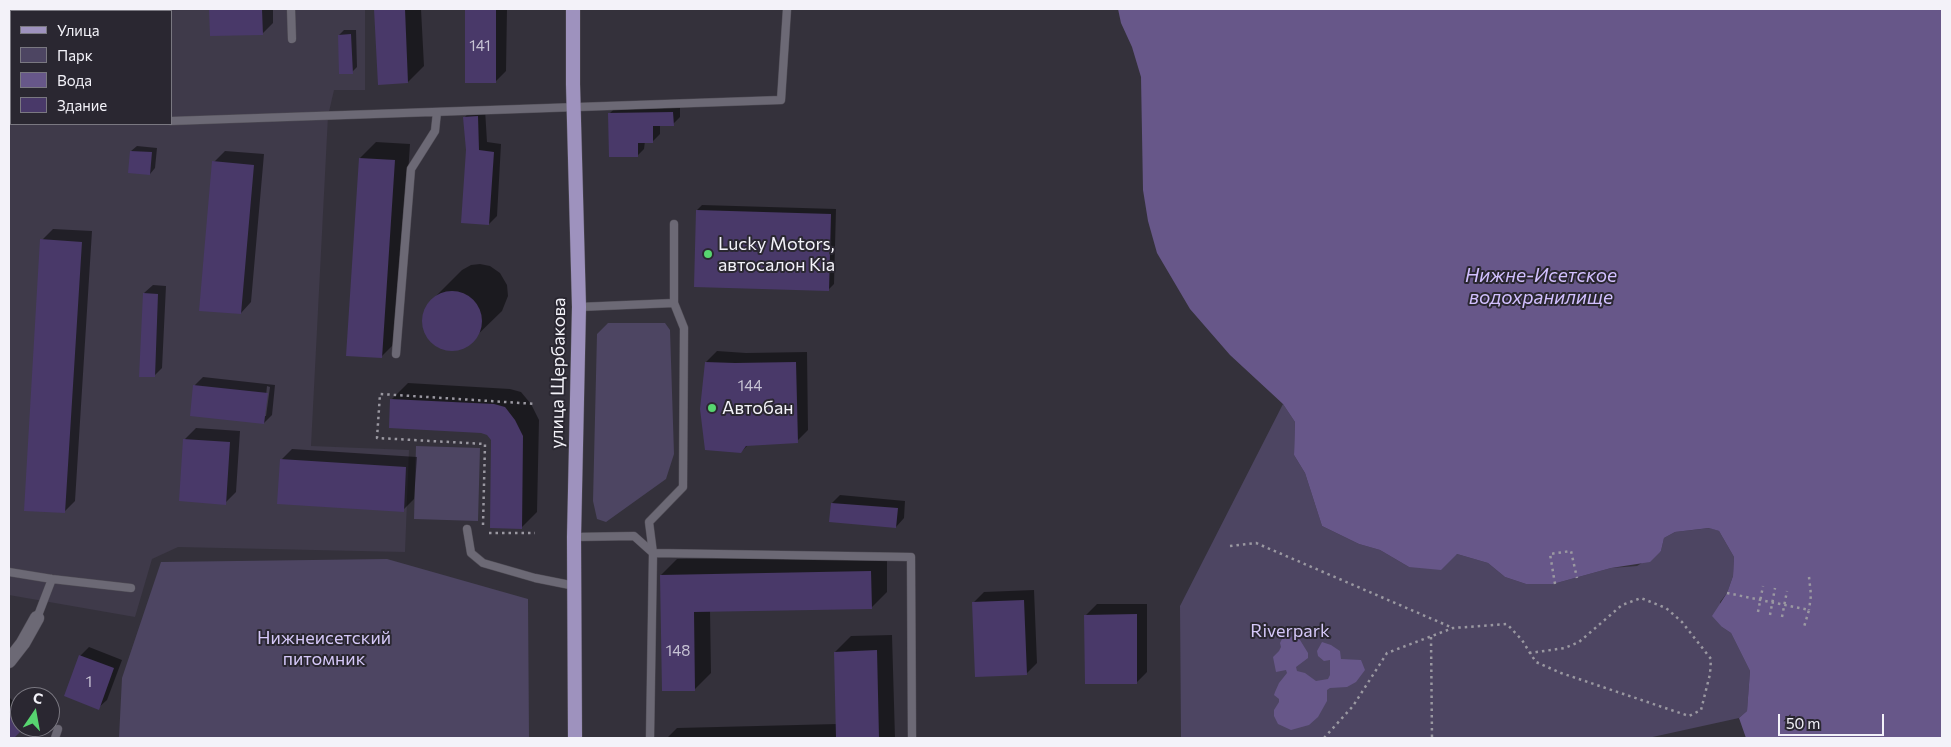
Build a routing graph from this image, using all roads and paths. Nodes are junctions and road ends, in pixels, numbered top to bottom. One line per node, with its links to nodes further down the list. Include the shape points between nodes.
1 (291, 9): 4 (lane)
2 (573, 9): 5 (main road, улица Щербакова)
3 (787, 9): 5 (lane, via 781,100)
4 (292, 38)
5 (573, 106): 6 (lane); 10 (main road, улица Щербакова)
6 (437, 112): 7 (lane); 11 (lane, via 435,131 411,169)
7 (172, 121)
8 (674, 224): 9 (lane)
9 (674, 303): 10 (lane); 19 (lane, via 684,328 683,486 649,522)
10 (579, 307): 17 (main road, улица Щербакова)
11 (396, 354)
12 (536, 404): 13 (path, via 380,394 377,438 485,444)
13 (483, 525)
14 (467, 529): 25 (lane, via 471,554 483,563)
15 (490, 533): 16 (path)
16 (535, 533)
17 (574, 537): 19 (lane, via 634,536); 25 (main road, улица Щербакова)
18 (1230, 546): 40 (path, via 1256,543)
19 (652, 553): 47 (lane); 48 (lane, via 910,557)
20 (9, 572): 23 (lane)
21 (1577, 578): 24 (path, via 1571,551 1550,554)
22 (1809, 578): 34 (path)
23 (52, 579): 27 (lane); 38 (lane)
24 (1555, 584)
25 (574, 586): 46 (main road, улица Щербакова)
26 (1763, 586): 31 (path)
27 (131, 588)
28 (1775, 588): 32 (path)
29 (1787, 591): 33 (path)
30 (1728, 593): 31 (path)
31 (1760, 600): 32 (path); 35 (path)
32 (1772, 602): 33 (path); 36 (path)
33 (1785, 605): 34 (path); 37 (path)
34 (1809, 610): 39 (path)
35 (1758, 612)
36 (1770, 615)
37 (1782, 617)
38 (37, 618): 43 (street)
39 (1804, 627)
40 (1453, 628): 41 (path); 44 (path, via 1507,624)
41 (1431, 637): 49 (path, via 1387,653 1353,706); 50 (path)
42 (9, 641): 43 (street)
43 (24, 643): 45 (street)
44 (1530, 654): 44 (path, via 1536,662 1561,673 1689,716 1702,710 1710,674 1711,659 1682,622 1666,608 1641,598 1622,605 1579,642)
45 (9, 660)
46 (575, 738)
47 (650, 738)
48 (912, 738)
49 (1324, 738)
50 (1432, 738)

